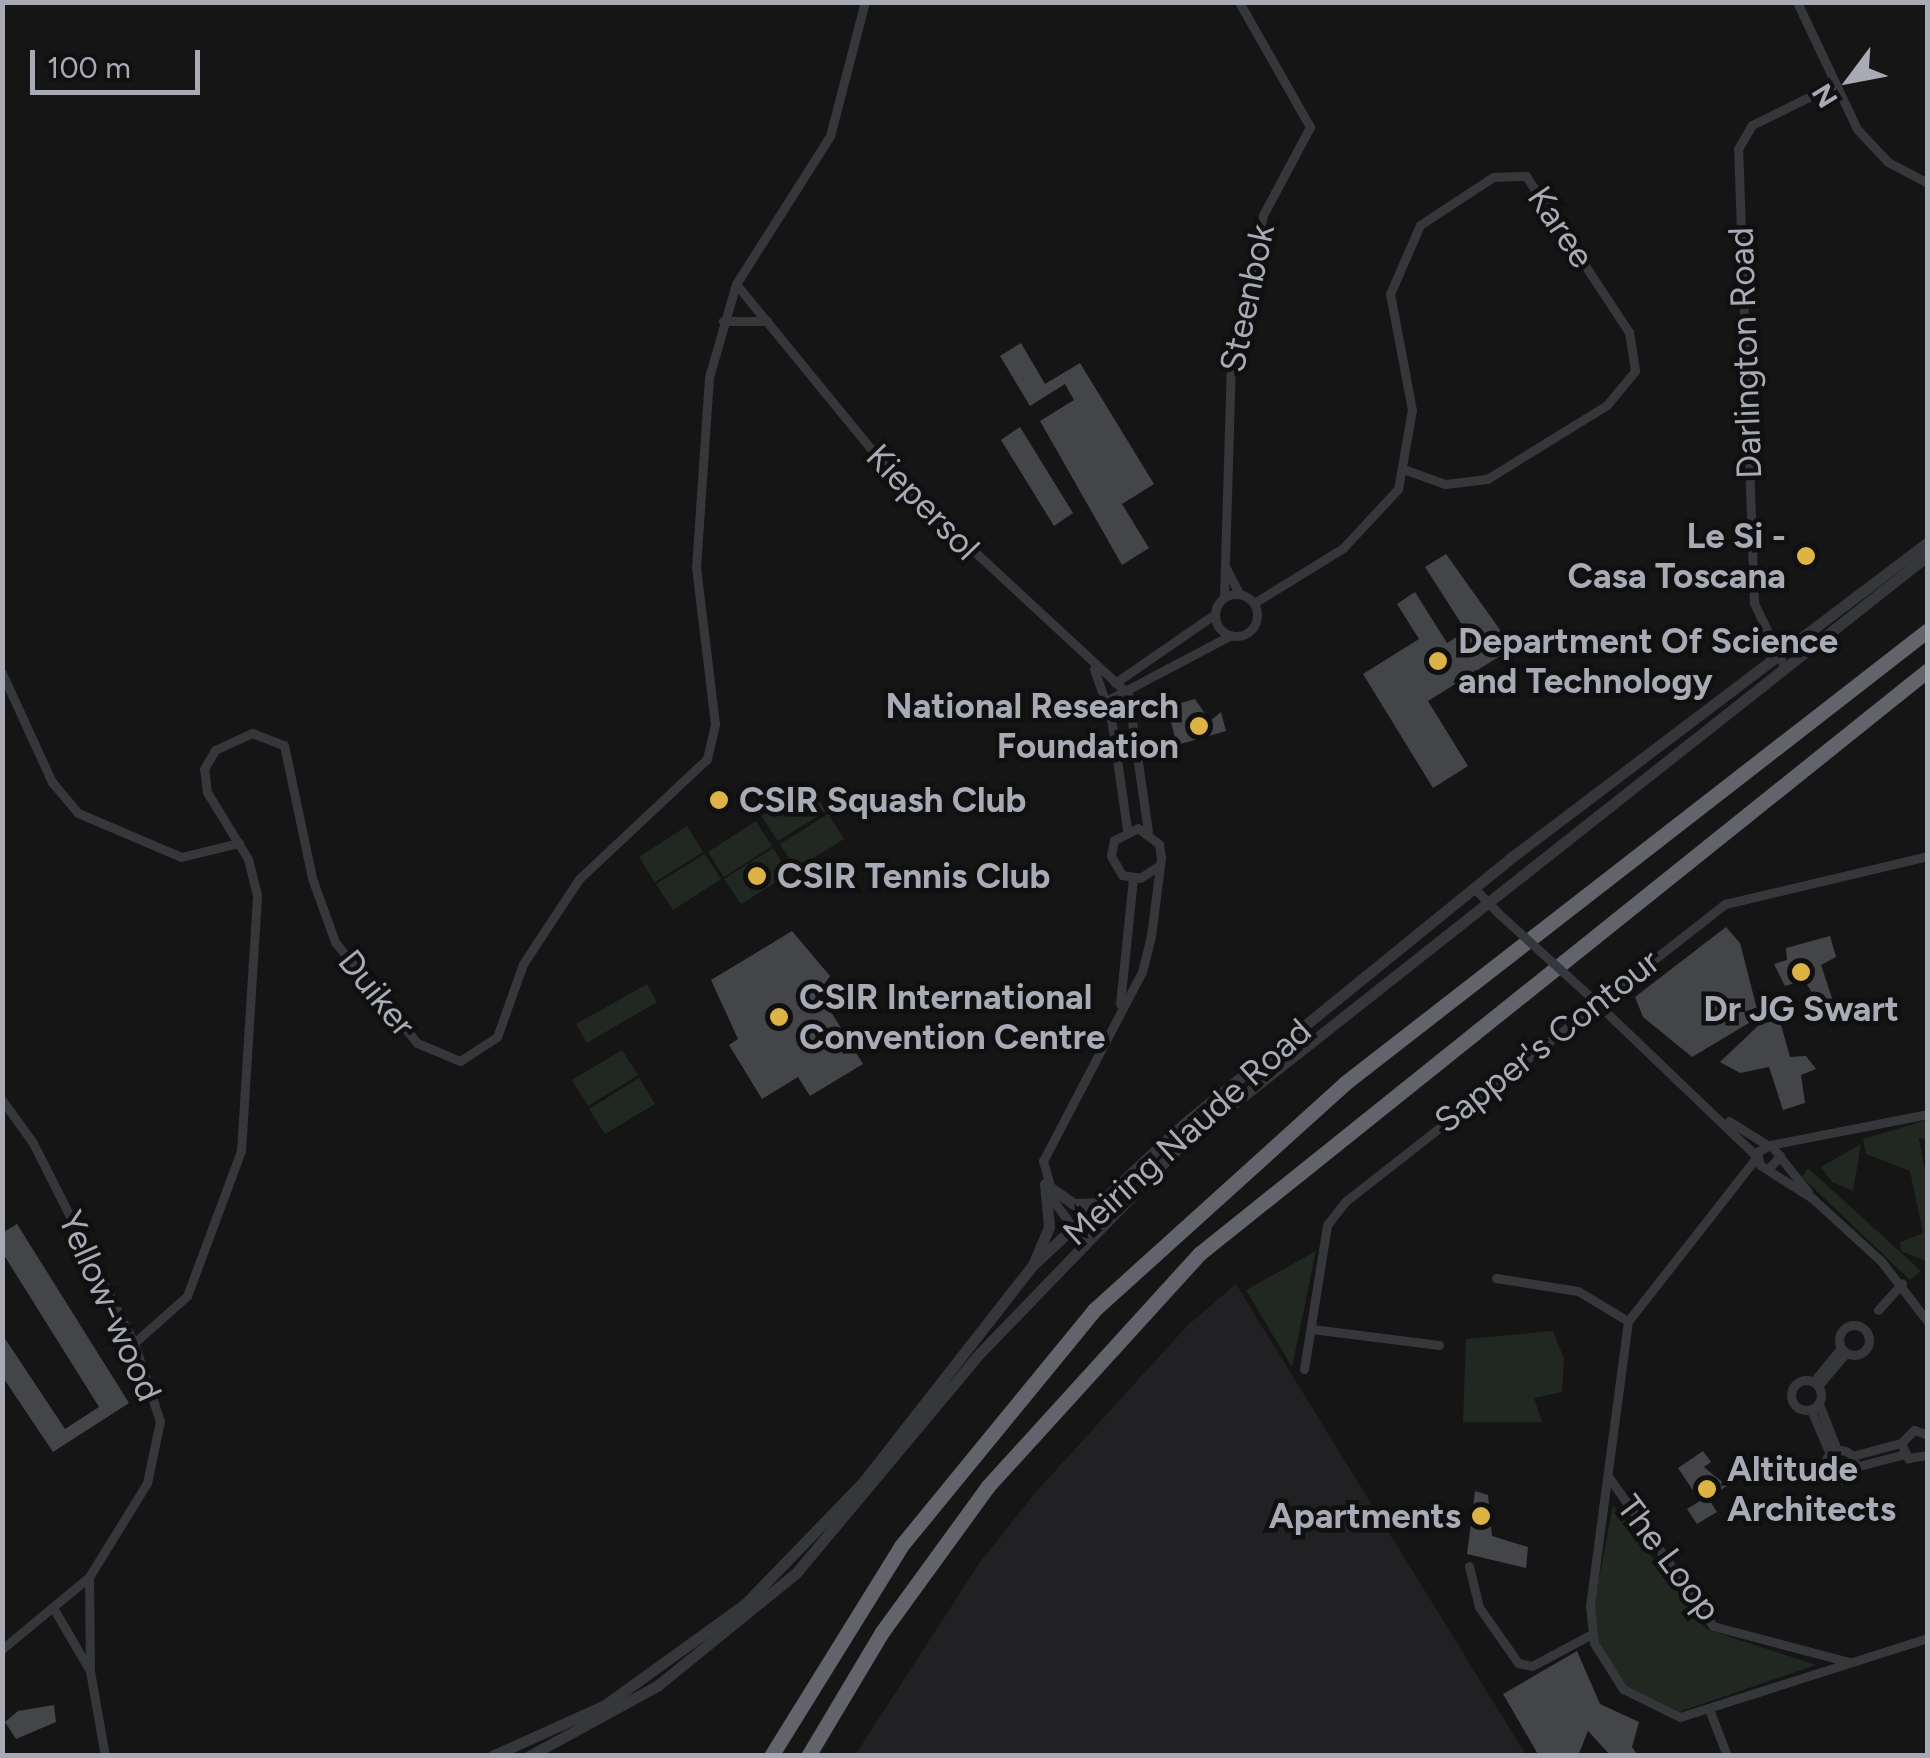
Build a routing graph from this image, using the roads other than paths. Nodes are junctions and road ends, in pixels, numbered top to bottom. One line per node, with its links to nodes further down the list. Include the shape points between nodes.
1 (865, 2): 6 (street, via 830,136)
2 (1239, 2): 12 (street, Steenbok, via 1310,127 1263,215 1244,292 1228,390)
3 (1796, 2): 4 (street)
4 (1833, 85): 5 (street, via 1876,152); 19 (street, Darlington Road, via 1752,125 1738,148 1754,603)
5 (1928, 183)
6 (736, 284): 7 (street, Duiker); 8 (street, Kiepersol)
7 (723, 322): 8 (street); 29 (street, Duiker, via 709,378 696,568 715,724 710,750 560,903 523,964 489,1048 460,1062 428,1051 353,971 317,897 292,758 265,733 230,739 204,769 207,792)
8 (770, 322): 20 (street, Kiepersol, via 895,478)
9 (1404, 468): 9 (street, Karee, via 1444,484 1487,480 1607,405 1635,372 1629,332 1526,176 1502,173 1428,216 1401,262 1390,294 1412,410); 15 (street, Karee, via 1367,528)
10 (1928, 542): 19 (street, Meiring Naude Road)
11 (1928, 555): 19 (street, Meiring Naude Road)
12 (1223, 564): 13 (street); 14 (street)
13 (1240, 594): 14 (street); 15 (street)
14 (1224, 597): 16 (street)
15 (1254, 603): 18 (street, via 1254,625)
16 (1215, 614): 18 (street); 23 (street)
17 (1928, 627): 87 (highway, via 1345,1084 1094,1310 902,1546)
18 (1231, 635): 25 (street)
19 (1782, 663): 33 (street, Meiring Naude Road); 34 (street, Meiring Naude Road)
20 (1093, 666): 23 (street); 24 (street)
21 (1928, 670): 88 (highway, via 1199,1254 1000,1471 882,1632)
22 (2, 673): 29 (street, via 52,782 78,813 181,857)
23 (1118, 682): 24 (street); 25 (street)
24 (1103, 688): 26 (street)
25 (1128, 694): 26 (street); 28 (street)
26 (1106, 701): 27 (street)
27 (1127, 830): 28 (street); 32 (street, via 1111,856)
28 (1148, 831): 31 (street, via 1161,848)
29 (239, 842): 62 (street, Duiker, via 258,915 241,1151 187,1296)
30 (1928, 856): 37 (street, Sapper's Contour, via 1738,898)
31 (1157, 867): 32 (street); 36 (street)
32 (1133, 878): 35 (street)
33 (1474, 888): 34 (street); 50 (street, Meiring Naude Road, via 1186,1122)
34 (1488, 902): 37 (street, bridge); 52 (street, Meiring Naude Road, via 1180,1146)
35 (1132, 934): 36 (street); 38 (street)
36 (1151, 936): 38 (street, via 1142,972)
37 (1596, 1002): 41 (street); 61 (street, Sapper's Contour, via 1336,1209)
38 (1119, 1009): 47 (street, via 1048,1144)
39 (2, 1100): 62 (street, Yellow-wood, via 34,1143)
40 (1928, 1114): 42 (street)
41 (1722, 1117): 43 (street); 45 (street)
42 (1808, 1138): 43 (street); 44 (street)
43 (1769, 1145): 44 (street); 45 (street)
44 (1780, 1156): 46 (street); 49 (street)
45 (1756, 1157): 46 (street); 48 (street)
46 (1767, 1168): 48 (street); 49 (street)
47 (1045, 1184): 50 (street, via 1074,1204); 51 (street); 53 (street, via 1048,1227)
48 (1738, 1189): 58 (street)
49 (1812, 1198): 55 (street)
50 (1100, 1202): 51 (street, Meiring Naude Road)
51 (1073, 1230): 52 (street); 53 (street, Meiring Naude Road)
52 (1083, 1241): 86 (street, Meiring Naude Road, via 834,1533 749,1617 657,1686)
53 (1033, 1265): 85 (street, Meiring Naude Road, via 864,1482 745,1604 605,1706)
54 (1496, 1278): 58 (street, via 1578,1291)
55 (1902, 1283): 57 (street); 60 (street)
56 (1928, 1294): 57 (street)
57 (1915, 1300): 59 (street)
58 (1628, 1321): 74 (street, The Loop)
59 (1928, 1322)
60 (1862, 1328): 64 (street, via 1842,1331); 64 (street, via 1866,1349)
61 (1312, 1329): 63 (street); 65 (street, Sapper's Contour)
62 (134, 1343): 76 (street, Yellow-wood, via 158,1405 157,1453)
63 (1439, 1345)
64 (1843, 1350): 66 (street)
65 (1304, 1369)
66 (1816, 1384): 67 (street); 67 (street, via 1798,1382 1791,1394 1797,1407)
67 (1815, 1407): 70 (street)
68 (1928, 1435): 69 (street, via 1914,1430)
69 (1902, 1443): 71 (street); 73 (street)
70 (1834, 1452): 73 (street); 73 (street, via 1832,1478 1844,1480)
71 (1904, 1454): 72 (street); 73 (street)
72 (1928, 1455)
73 (1854, 1462)
74 (1607, 1475): 78 (street, The Loop); 81 (street, The Loop, via 1712,1625)
75 (1469, 1566): 78 (street, via 1480,1607 1518,1662 1532,1666)
76 (89, 1577): 77 (street, Yellow-wood); 82 (street)
77 (55, 1612): 80 (street, Yellow-wood); 82 (street)
78 (1592, 1634): 83 (street, via 1610,1674 1634,1698 1670,1716)
79 (1928, 1638): 81 (street)
80 (2, 1649)
81 (1852, 1662): 83 (street)
82 (90, 1671): 84 (street)
83 (1709, 1709): 89 (street)
84 (106, 1756)
85 (492, 1756)
86 (529, 1756)
87 (771, 1756)
88 (808, 1756)
89 (1728, 1756)

